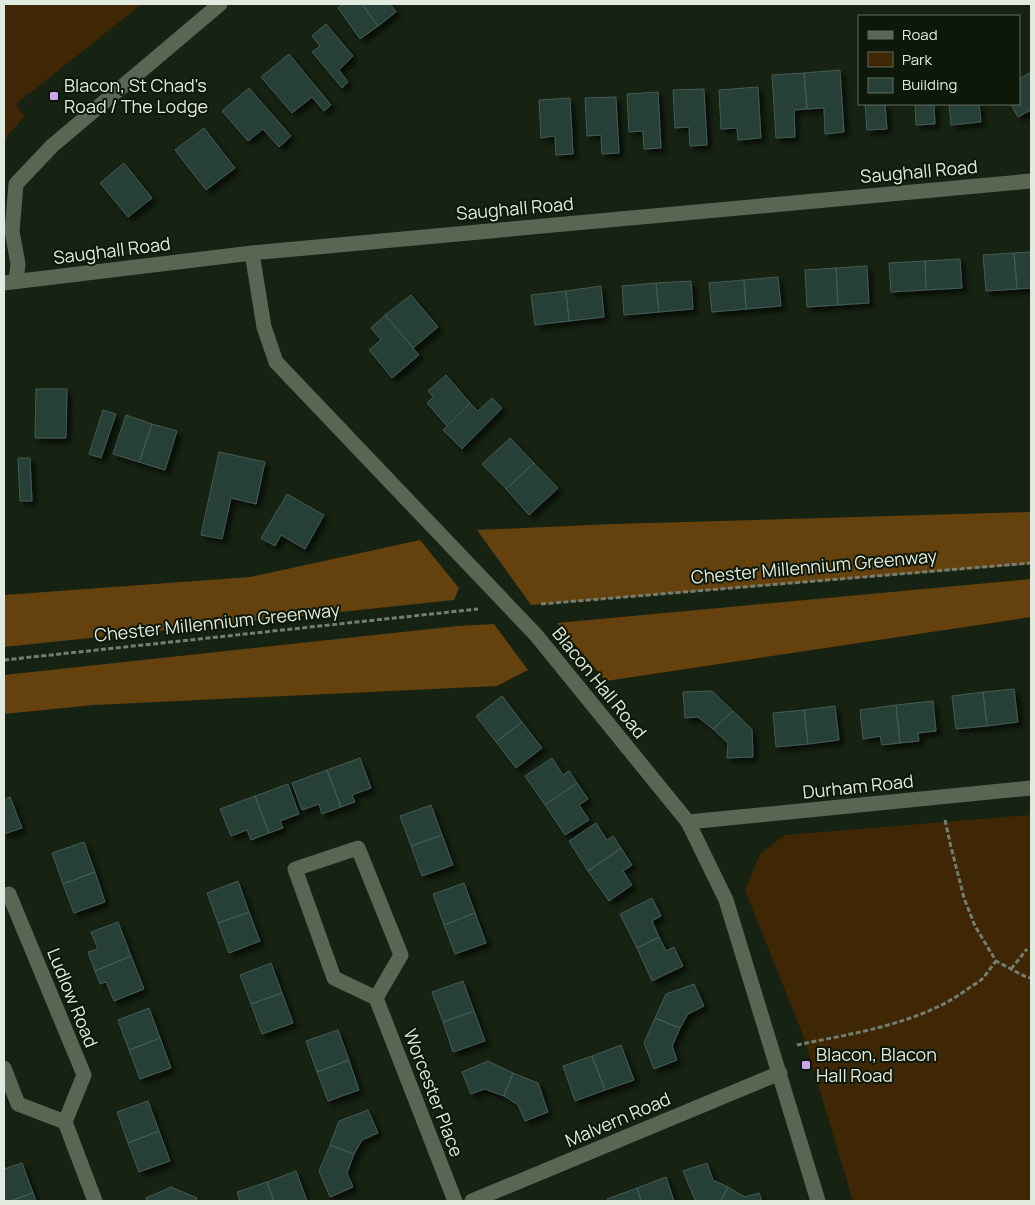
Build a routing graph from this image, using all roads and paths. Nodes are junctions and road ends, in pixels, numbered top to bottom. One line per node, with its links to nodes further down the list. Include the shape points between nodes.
1 (220, 4): 4 (street, via 52,146 16,184 12,231 18,264)
2 (1031, 181): 3 (street, Saughall Road)
3 (252, 252): 4 (street, Saughall Road); 11 (street, Blacon Hall Road, via 264,327 276,362 536,635)
4 (10, 282)
5 (1031, 563): 6 (path, Chester Millennium Greenway)
6 (600, 598)
7 (432, 614): 8 (path, Chester Millennium Greenway)
8 (4, 660)
9 (1031, 788): 10 (street, Durham Road)
10 (941, 797): 11 (street, Durham Road); 14 (path, via 964,898 975,926)
11 (688, 822): 18 (street, Blacon Hall Road, via 726,900)
12 (4, 897): 21 (street, Ludlow Road, via 9,894 84,1076)
13 (1027, 949): 15 (path)
14 (996, 961): 15 (path); 18 (path, via 981,980 930,1012)
15 (1011, 969): 16 (path)
16 (1031, 978)
17 (376, 998): 17 (street, via 334,978 295,869 358,848 401,955); 23 (street, Worcester Place)
18 (772, 1050): 20 (street, Blacon Hall Road)
19 (4, 1068): 21 (street, via 18,1104)
20 (780, 1073): 24 (street, Malvern Road); 25 (street, Blacon Hall Road)
21 (65, 1122): 22 (street)
22 (95, 1201)
23 (455, 1201)
24 (472, 1201)
25 (818, 1201)

